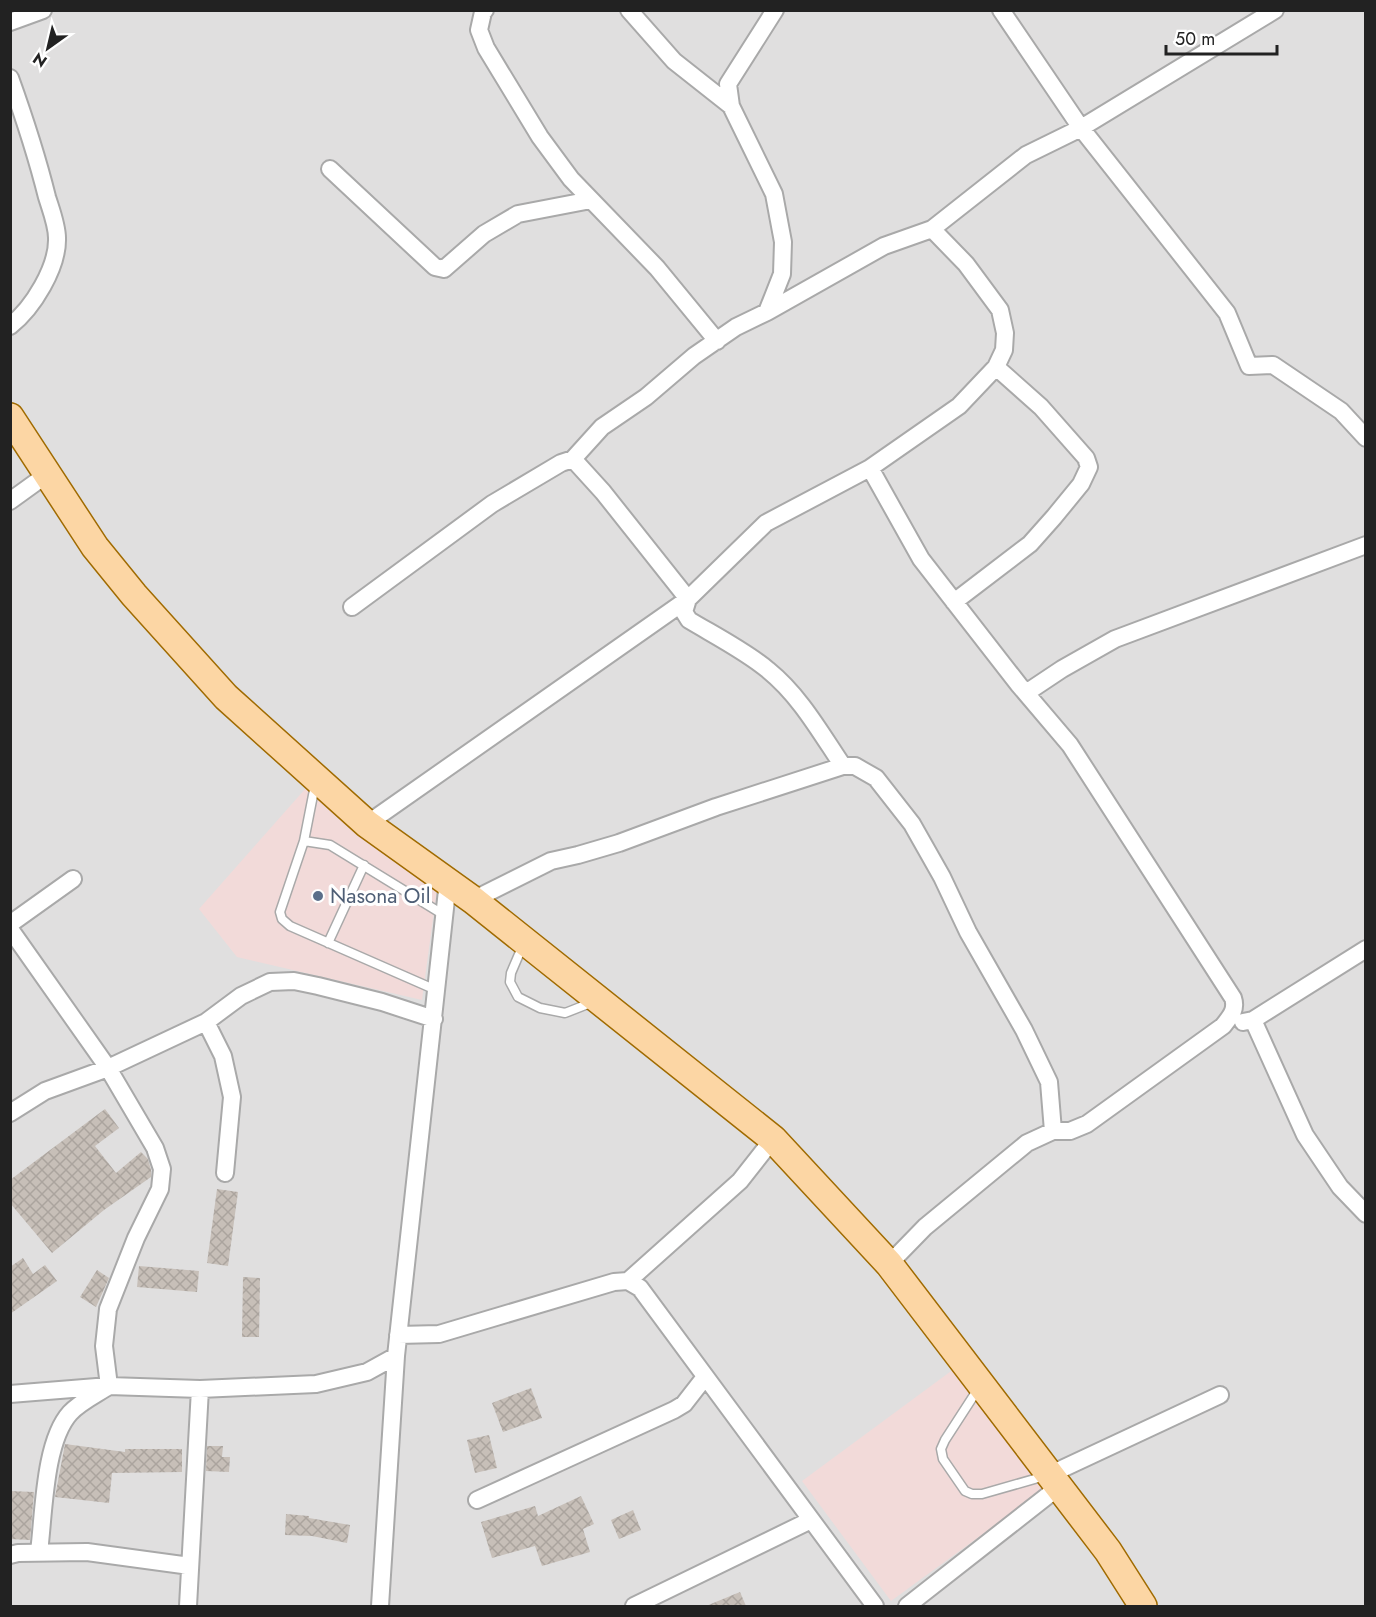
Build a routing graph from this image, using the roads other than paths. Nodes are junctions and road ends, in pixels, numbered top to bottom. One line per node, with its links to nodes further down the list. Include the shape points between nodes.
1 (43, 10): 7 (street)
2 (485, 10): 12 (street, via 479,30 486,48 540,137)
3 (629, 10): 9 (street, via 674,61)
4 (775, 10): 9 (street, via 728,84)
5 (1001, 10): 10 (street)
6 (1275, 10): 10 (street)
7 (10, 22)
8 (10, 78): 15 (street, via 36,152 57,236 56,255 43,286)
9 (731, 106): 14 (street, via 774,194 783,242 782,274)
10 (1081, 128): 13 (street, via 1026,155); 19 (street, via 1227,313 1248,366 1273,365 1341,411)
11 (330, 170): 12 (street, via 435,267 444,269 484,234 518,214)
12 (591, 200): 16 (street, via 657,268)
13 (932, 229): 14 (street, via 884,246); 17 (street, via 966,264 999,310 1005,333 1004,350)
14 (767, 312): 16 (street)
15 (10, 326)
16 (717, 340): 20 (street, via 646,397 602,426)
17 (996, 367): 21 (street, via 959,406); 26 (street, via 1041,407 1086,458 1089,467 1081,484 1030,544)
18 (10, 417): 22 (main road)
19 (1365, 438)
20 (573, 459): 25 (street); 27 (street, via 492,504)
21 (870, 468): 25 (street, via 766,523); 26 (street, via 921,559)
22 (46, 475): 23 (street); 30 (main road, via 95,547 134,595 226,697)
23 (10, 501)
24 (1365, 545): 28 (street, via 1115,639)
25 (688, 599): 29 (street, via 684,612 689,620 766,668 785,685); 31 (street)
26 (954, 603): 28 (street)
27 (352, 607)
28 (1026, 693): 48 (street, via 1070,745 1233,998 1233,1012)
29 (843, 766): 36 (street, via 619,843 551,861); 51 (street, via 855,766 876,778 912,824 1049,1082)
30 (316, 778): 31 (main road); 32 (lane)
31 (367, 824): 35 (main road)
32 (304, 841): 33 (lane, via 330,845); 41 (lane, via 280,912 290,926)
33 (364, 865): 37 (lane); 41 (lane)
34 (73, 879): 38 (street)
35 (448, 881): 36 (main road); 37 (street)
36 (473, 900): 40 (main road)
37 (444, 916): 43 (street)
38 (10, 924)
39 (10, 929): 49 (street)
40 (525, 941): 44 (main road); 44 (lane, via 511,973 510,982 518,997 540,1008 565,1012)
41 (328, 943): 43 (lane)
42 (1365, 949): 46 (street)
43 (436, 990): 45 (street)
44 (599, 1000): 52 (main road)
45 (434, 1019): 47 (street, via 294,981 270,982 241,996); 57 (street)
46 (1253, 1020): 48 (street); 54 (street, via 1305,1135 1340,1187)
47 (206, 1022): 49 (street); 53 (street, via 223,1056 232,1097)
48 (1222, 1026): 51 (street, via 1087,1124 1070,1131)
49 (108, 1068): 50 (street, via 45,1091); 61 (street, via 155,1148 162,1169 160,1189 108,1309 104,1346)
50 (10, 1113)
51 (1053, 1131): 55 (street, via 1027,1143 925,1227)
52 (772, 1139): 55 (main road); 56 (street, via 740,1181)
53 (225, 1173)
54 (1365, 1214)
55 (889, 1264): 60 (main road)
56 (628, 1281): 57 (street, via 440,1334); 59 (street, via 640,1288)
57 (398, 1335): 58 (street)
58 (396, 1356): 62 (street, via 367,1372 316,1384); 72 (street)
59 (705, 1377): 66 (street, via 684,1404 674,1410); 67 (street)
60 (982, 1384): 65 (main road); 65 (lane, via 941,1449 943,1459 965,1491 982,1494)
61 (109, 1386): 62 (street); 63 (street); 68 (street, via 72,1411 59,1428 51,1454)
62 (200, 1389): 70 (street)
63 (10, 1394)
64 (1220, 1395): 65 (street)
65 (1056, 1480): 75 (street); 76 (main road)
66 (477, 1500)
67 (811, 1520): 73 (street); 74 (street)
68 (39, 1552): 69 (street); 70 (street, via 87,1552)
69 (10, 1555)
70 (190, 1566): 71 (street)
71 (188, 1606)
72 (380, 1606)
73 (634, 1606)
74 (875, 1606)
75 (907, 1606)
76 (1143, 1606)

